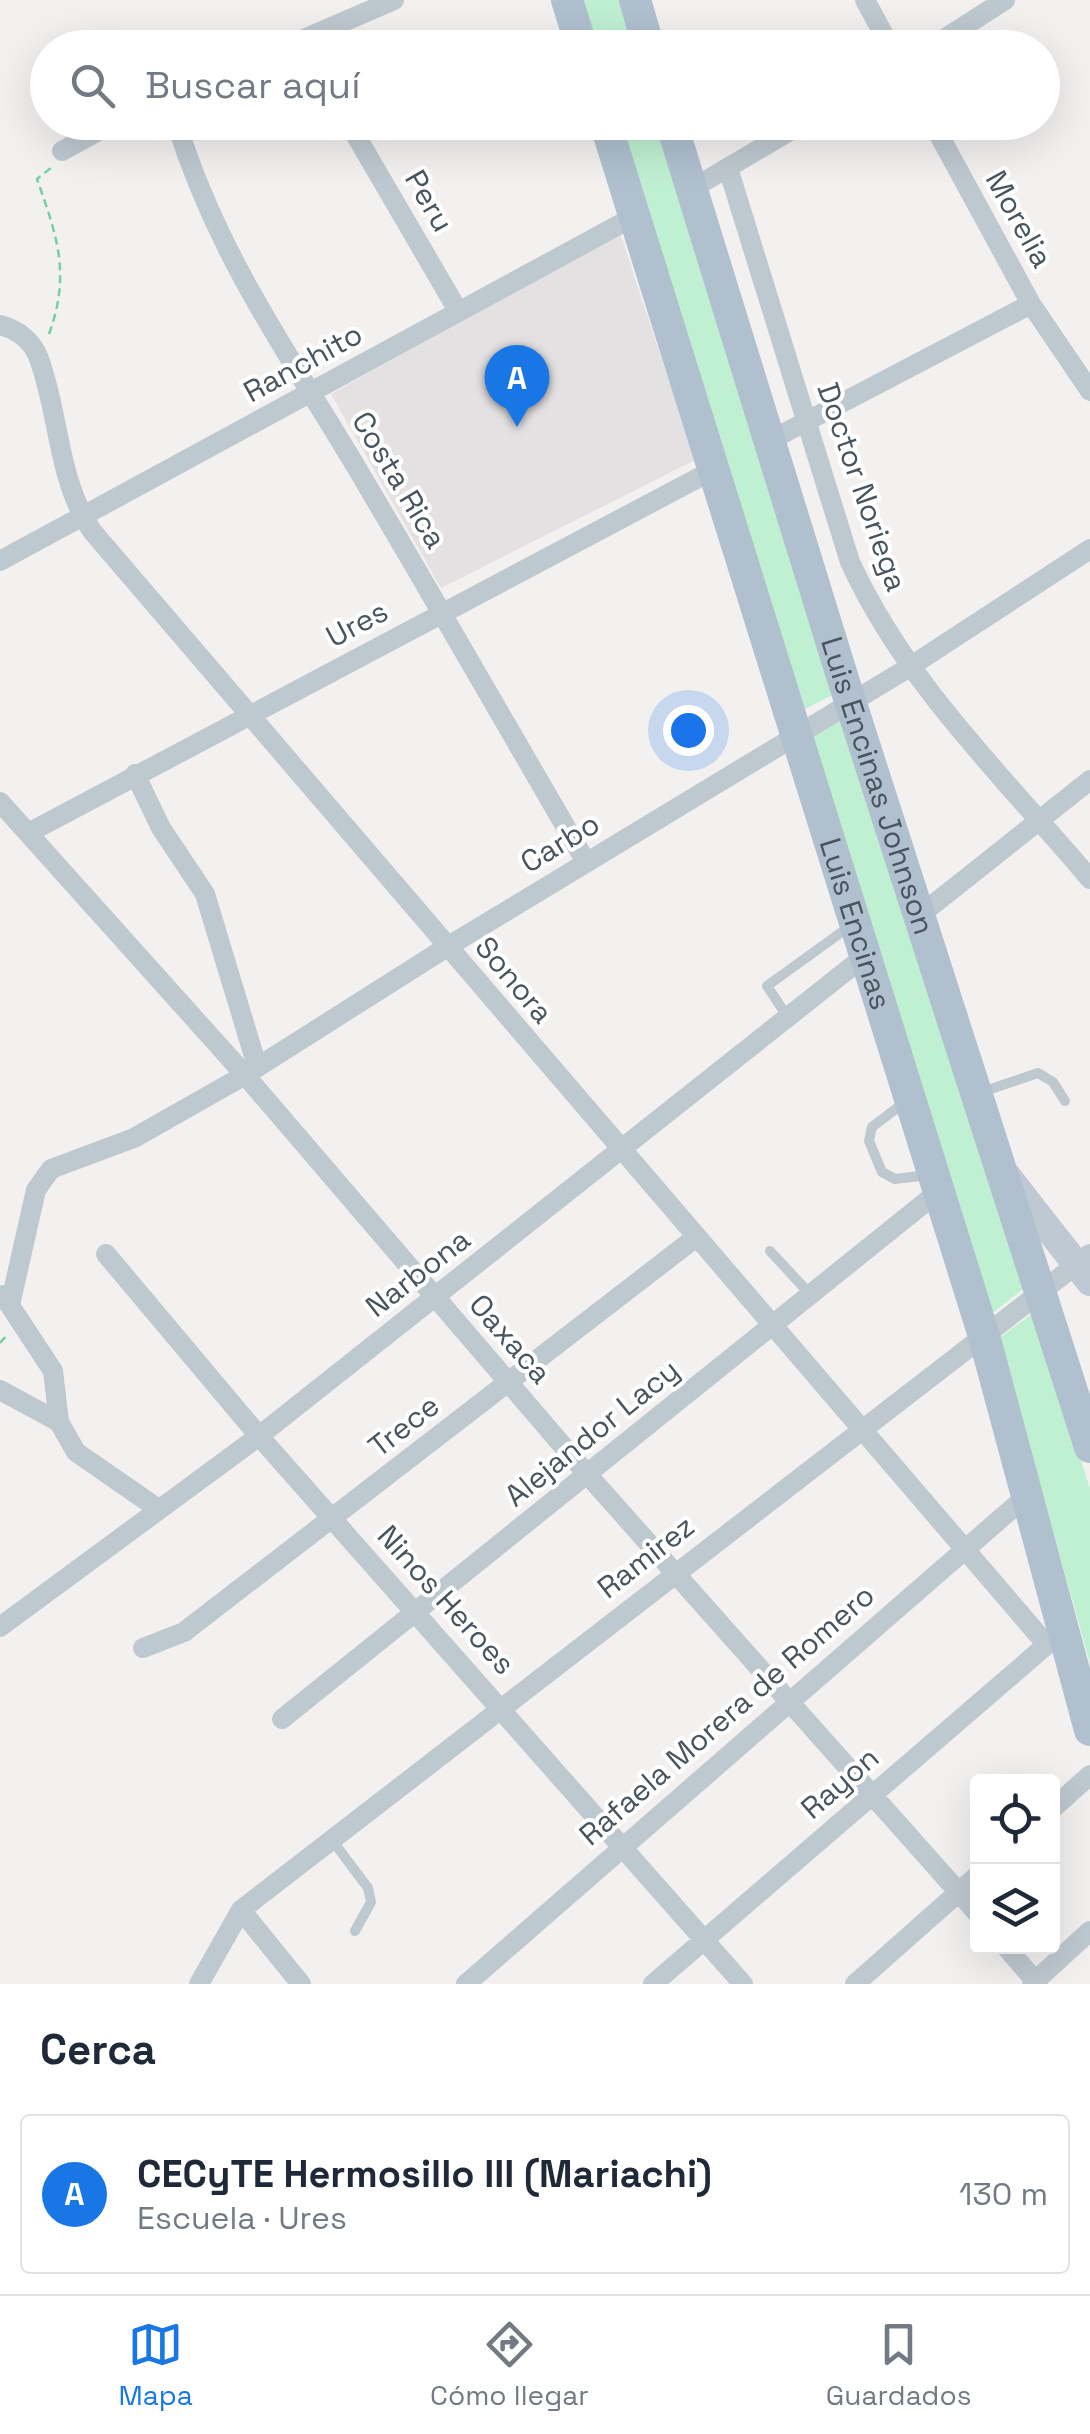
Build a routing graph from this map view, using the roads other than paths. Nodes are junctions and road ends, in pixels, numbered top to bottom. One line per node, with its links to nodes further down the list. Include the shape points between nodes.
1 (394, 0): 6 (street)
2 (566, 0): 7 (main road)
3 (636, 0): 8 (main road)
4 (865, 0): 9 (street)
5 (1004, 0): 10 (street)
6 (329, 30)
7 (576, 30)
8 (644, 30)
9 (881, 30)
10 (958, 30)
11 (82, 140): 18 (street)
12 (182, 140): 26 (street, Costa Rica, via 216,233)
13 (359, 140): 23 (street, Peru)
14 (612, 140): 21 (main road, Luis Encinas)
15 (676, 140): 20 (main road, Luis Encinas Johnson)
16 (774, 140): 19 (street)
17 (942, 140): 22 (street, Morelia)
18 (62, 151)
19 (728, 168): 20 (street); 27 (street, Doctor Noriega)
20 (690, 190): 28 (main road, Luis Encinas Johnson)
21 (635, 216): 23 (street, Ranchito); 29 (main road, Luis Encinas)
22 (1032, 304): 25 (street, Morelia); 27 (street)
23 (458, 309): 26 (street, Ranchito)
24 (0, 324): 30 (street, Sonora, via 19,332 39,358)
25 (1090, 391)
26 (313, 394): 30 (street, Ranchito); 35 (street, Costa Rica)
27 (805, 422): 28 (street); 33 (street, Doctor Noriega)
28 (769, 441): 34 (main road, Luis Encinas Johnson)
29 (713, 470): 35 (street, Ures); 39 (main road, Luis Encinas)
30 (82, 516): 32 (street, Ranchito); 38 (street, Sonora)
31 (1090, 549): 36 (street, Carbo)
32 (0, 561)
33 (850, 562): 34 (street); 36 (street, Doctor Noriega)
34 (811, 578): 37 (main road, Luis Encinas Johnson)
35 (443, 612): 38 (street, Ures); 45 (street, Costa Rica)
36 (908, 668): 37 (street, Carbo); 43 (street, Doctor Noriega)
37 (850, 702): 39 (street, Carbo); 47 (main road, Luis Encinas Johnson)
38 (250, 714): 40 (street, Ures); 49 (street, Sonora)
39 (796, 734): 45 (street, Carbo); 48 (main road, Luis Encinas)
40 (135, 774): 44 (street, Ures); 52 (street, via 205,894)
41 (1090, 780): 43 (street)
42 (0, 802): 44 (street, Oaxaca)
43 (1039, 818): 46 (street, Doctor Noriega); 47 (street)
44 (30, 832): 52 (street, Oaxaca)
45 (586, 862): 49 (street, Carbo)
46 (1090, 879)
47 (920, 915): 53 (main road, Luis Encinas Johnson)
48 (855, 923): 50 (main road, Luis Encinas); 51 (lane, via 767,986)
49 (447, 947): 52 (street, Carbo); 56 (street, Sonora)
50 (865, 956): 51 (street, Narbona); 54 (main road, Luis Encinas)
51 (787, 1016): 56 (street, Narbona)
52 (251, 1070): 65 (street, Carbo, via 134,1138 51,1169 36,1190); 66 (street, Oaxaca)
53 (978, 1093): 55 (lane, via 1038,1073); 57 (main road, Luis Encinas Johnson)
54 (909, 1098): 58 (main road, Luis Encinas); 58 (lane, via 872,1127 868,1141 882,1172)
55 (1066, 1101)
56 (620, 1152): 59 (street, Sonora); 66 (street, Narbona)
57 (1005, 1173): 62 (main road); 63 (main road, Luis Encinas Johnson)
58 (936, 1183): 64 (street, Alejandor Lacy); 68 (main road, Luis Encinas)
59 (695, 1238): 67 (street, Sonora); 69 (street, Trece)
60 (770, 1250): 64 (lane)
61 (106, 1254): 73 (street, Ninos Heroes)
62 (1085, 1267): 63 (street, Ramirez)
63 (1042, 1291): 68 (street, Ramirez); 74 (main road, Luis Encinas Johnson)
64 (811, 1295): 67 (street, Alejandor Lacy)
65 (5, 1298): 71 (street, via 52,1371)
66 (434, 1298): 69 (street, Oaxaca); 73 (street, Narbona)
67 (772, 1327): 72 (street, Sonora); 75 (street, Alejandor Lacy)
68 (984, 1336): 72 (street, Ramirez); 76 (main road, Luis Encinas)
69 (508, 1382): 75 (street, Oaxaca); 78 (street, Trece)
70 (0, 1390): 71 (street)
71 (59, 1422): 77 (street, via 76,1452)
72 (861, 1430): 79 (street, Sonora); 80 (street, Ramirez)
73 (259, 1436): 77 (street, Narbona); 78 (street, Ninos Heroes)
74 (1090, 1447)
75 (587, 1474): 80 (street, Oaxaca); 81 (street, Alejandor Lacy)
76 (1030, 1493): 79 (street, Rafaela Morera de Romero); 83 (main road, Luis Encinas)
77 (157, 1508): 82 (street, Narbona)
78 (333, 1520): 81 (street, Ninos Heroes); 84 (street, Trece, via 184,1632)
79 (964, 1549): 83 (street, Sonora); 85 (street, Rafaela Morera de Romero)
80 (674, 1573): 85 (street, Oaxaca); 86 (street, Ramirez)
81 (418, 1613): 86 (street, Ninos Heroes); 87 (street, Alejandor Lacy)
82 (0, 1627)
83 (1056, 1636): 88 (main road, Luis Encinas); 90 (street, Rayon)
84 (142, 1648)
85 (790, 1701): 90 (street, Oaxaca); 93 (street, Rafaela Morera de Romero)
86 (500, 1706): 92 (street, Ramirez); 93 (street, Ninos Heroes)
87 (282, 1719)
88 (1090, 1730)
89 (1090, 1775): 91 (street)
90 (873, 1795): 95 (street, Oaxaca); 100 (street, Rayon)
91 (1060, 1801)
92 (332, 1840): 97 (street, Ramirez); 99 (lane, via 372,1902)
93 (622, 1846): 100 (street, Ninos Heroes); 105 (street, Rafaela Morera de Romero)
94 (970, 1883): 95 (street)
95 (959, 1892): 96 (street, Oaxaca); 108 (street)
96 (970, 1905)
97 (240, 1910): 103 (street); 104 (street)
98 (1090, 1930): 102 (street)
99 (355, 1931)
100 (704, 1939): 106 (street, Rayon); 107 (street, Ninos Heroes)
101 (1012, 1954): 102 (street)
102 (1035, 1983)
103 (200, 1984)
104 (301, 1984)
105 (466, 1984)
106 (653, 1984)
107 (744, 1984)
108 (855, 1984)

